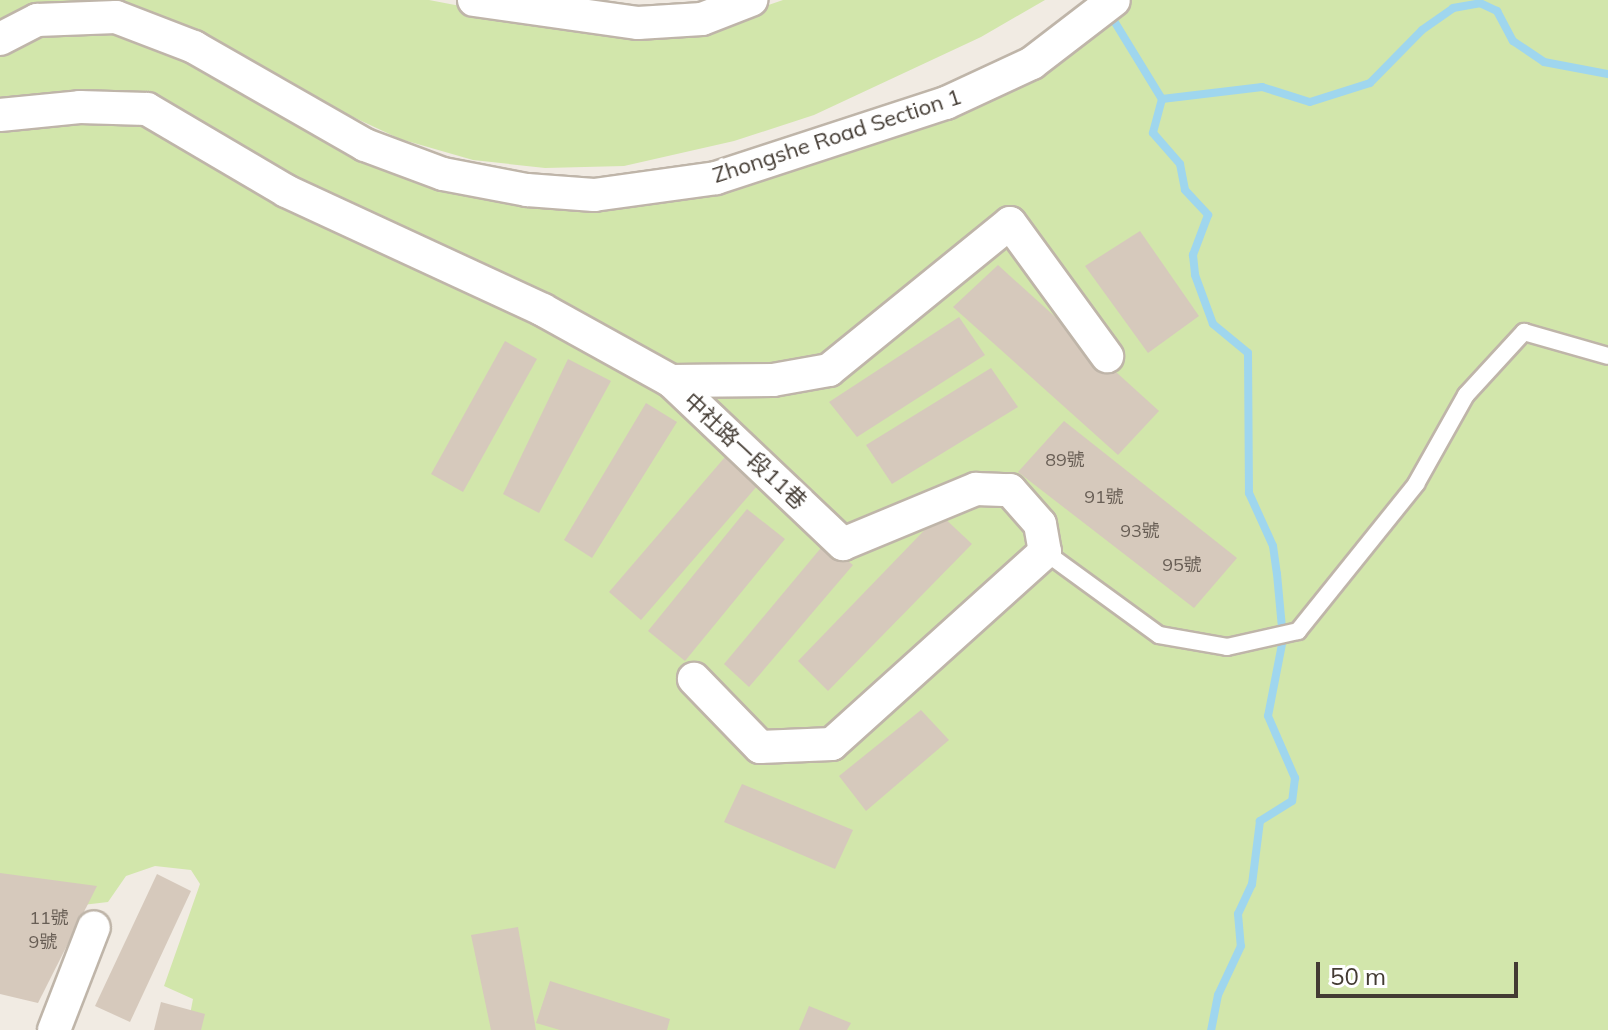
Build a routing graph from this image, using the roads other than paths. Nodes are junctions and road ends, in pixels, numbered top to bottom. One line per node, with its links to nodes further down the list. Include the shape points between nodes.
1 (474, 0): 2 (street, via 638,23 702,19)
2 (751, 0)
3 (1114, 0): 4 (street, Zhongshe Road Section 1, via 1032,63 946,103 716,178 594,195 527,190 443,174 365,145 194,47 116,17 37,20)
4 (0, 39)
5 (0, 115): 8 (street, 中社路一段11巷, via 80,107 147,109 286,191 543,310)
6 (1107, 356): 8 (street, via 1010,223 829,370 773,380)
7 (1608, 356): 9 (lane, via 1524,332 1466,395 1416,484 1298,631 1227,647 1159,635)
8 (671, 381): 9 (street, 中社路一段11巷, via 843,544 976,489 1010,490 1040,524)
9 (1045, 552): 10 (street, via 832,744 760,747)
10 (694, 679)
11 (94, 927): 12 (street)
12 (54, 1030)

